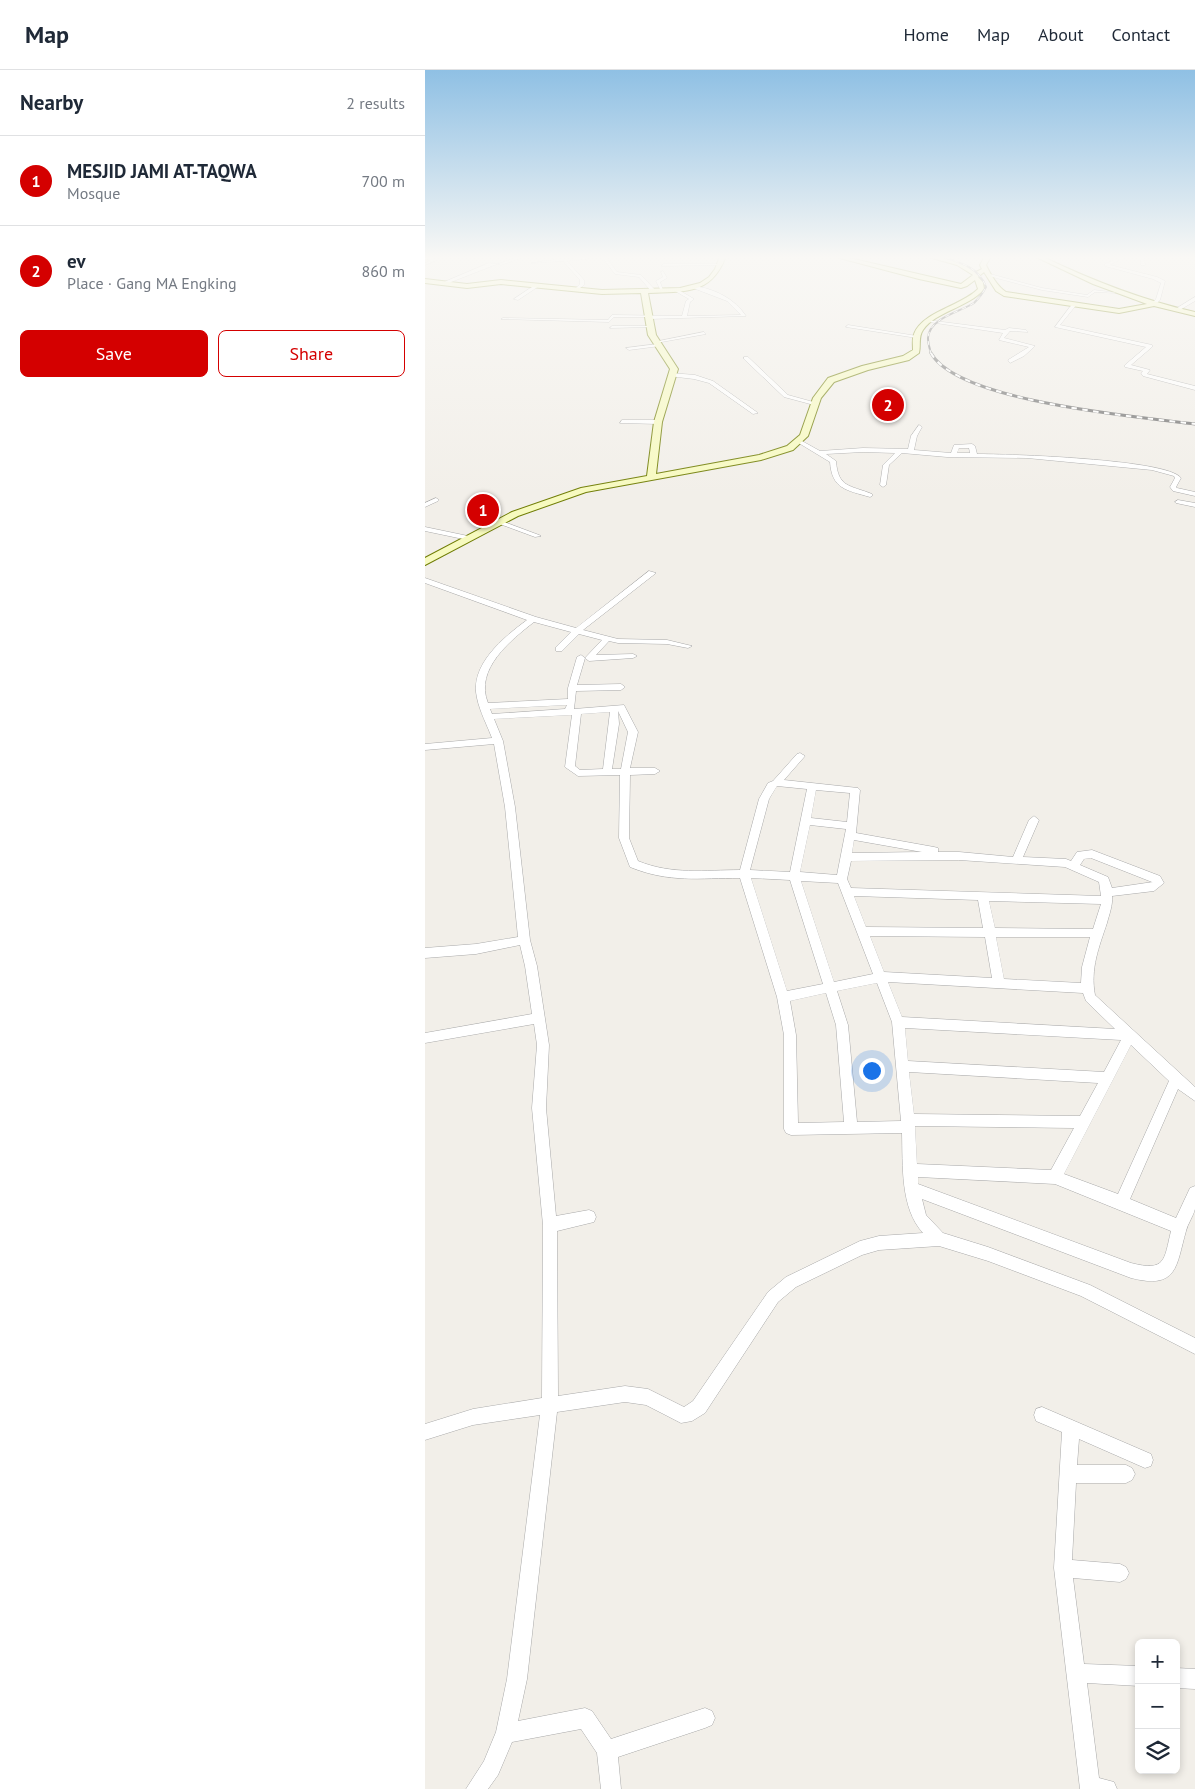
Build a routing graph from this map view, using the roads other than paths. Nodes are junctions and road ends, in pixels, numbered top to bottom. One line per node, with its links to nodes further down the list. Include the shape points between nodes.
1 (654, 336): 7 (street)
2 (690, 336): 7 (street)
3 (912, 336): 6 (street)
4 (1003, 336): 10 (street, via 1001,339 1033,346)
5 (1105, 336): 12 (street, via 1150,346 1127,366 1148,371 1145,375)
6 (917, 337): 13 (street, via 916,351 909,357 831,380)
7 (657, 344): 8 (street); 11 (street, via 671,361 674,369)
8 (629, 348)
9 (746, 358): 13 (street, via 786,396)
10 (1010, 361)
11 (671, 375): 14 (street, via 711,382); 16 (street)
12 (1195, 388)
13 (814, 403): 18 (street)
14 (755, 413)
15 (622, 422): 16 (street)
16 (659, 422): 25 (street)
17 (919, 427): 20 (street)
18 (800, 442): 22 (street); 25 (street, via 761,457)
19 (862, 442): 20 (street)
20 (911, 448): 21 (street); 23 (street)
21 (900, 451): 22 (street); 26 (street, via 886,465)
22 (819, 453): 29 (street, via 833,461 834,476 840,484)
23 (954, 455): 24 (street); 24 (street, via 957,445 964,445 972,446)
24 (974, 456): 27 (street, via 1027,456 1161,469 1176,475 1173,489)
25 (651, 478): 33 (street, via 584,490)
26 (883, 485)
27 (1181, 492): 28 (street); 32 (street, via 1177,504)
28 (1195, 494)
29 (870, 495)
30 (436, 500): 31 (street)
31 (425, 505)
32 (1195, 505)
33 (499, 522): 35 (street); 36 (street)
34 (425, 529): 36 (street)
35 (537, 536)
36 (468, 538): 37 (street)
37 (425, 562)
38 (652, 573): 41 (street)
39 (425, 580): 40 (street)
40 (533, 619): 41 (street); 50 (street, via 503,644 489,661 482,678 481,696)
41 (577, 631): 42 (street); 44 (street)
42 (607, 639): 43 (street); 46 (street, via 589,658)
43 (688, 646)
44 (559, 649)
45 (581, 656): 47 (street)
46 (633, 656)
47 (572, 688): 48 (street); 49 (street)
48 (620, 696): 51 (street); 56 (street, via 633,732); 58 (street)
49 (572, 702): 50 (street); 51 (street)
50 (485, 706): 52 (street)
51 (573, 712): 52 (street); 58 (street, via 570,767 578,773)
52 (488, 717): 53 (street)
53 (498, 741): 54 (street); 77 (street, via 510,807)
54 (425, 747)
55 (800, 756): 59 (street)
56 (625, 771): 57 (street); 58 (street); 68 (street, via 624,838 634,864 667,876)
57 (655, 771)
58 (607, 772)
59 (776, 783): 60 (street); 68 (street, via 767,789)
60 (812, 788): 62 (street); 63 (street, via 855,790)
61 (1034, 820): 66 (street)
62 (806, 821): 63 (street); 69 (street)
63 (851, 830): 64 (street); 65 (street)
64 (959, 856): 65 (street); 66 (street)
65 (846, 858): 70 (street)
66 (1016, 861): 67 (street)
67 (1074, 865): 73 (street, via 1104,880); 73 (street, via 1081,855 1092,854 1159,881 1159,885 1154,887)
68 (744, 874): 69 (street); 83 (street)
69 (794, 876): 70 (street); 81 (street)
70 (842, 879): 71 (street)
71 (847, 892): 72 (street); 74 (street)
72 (983, 895): 73 (street); 75 (street)
73 (1107, 896): 76 (street)
74 (862, 931): 75 (street); 79 (street)
75 (989, 932): 76 (street); 80 (street)
76 (1096, 933): 82 (street)
77 (524, 940): 78 (street, via 476,949); 84 (street)
78 (425, 953)
79 (880, 977): 80 (street); 81 (street); 85 (street)
80 (999, 983): 82 (street)
81 (831, 987): 83 (street); 94 (street, via 842,1025)
82 (1087, 988): 86 (street, via 1090,997)
83 (783, 996): 94 (street, via 790,1034 791,1129)
84 (538, 1018): 87 (street); 101 (street, via 543,1045 539,1108)
85 (898, 1022): 86 (street); 88 (street)
86 (1130, 1035): 89 (street); 90 (street)
87 (425, 1038)
88 (903, 1066): 89 (street); 93 (street)
89 (1107, 1078): 92 (street)
90 (1176, 1079): 91 (street); 99 (street)
91 (1195, 1095)
92 (1085, 1122): 93 (street); 96 (street)
93 (908, 1123): 94 (street); 95 (street)
94 (851, 1128)
95 (910, 1170): 96 (street); 97 (street)
96 (1055, 1177): 99 (street)
97 (912, 1188): 102 (street, via 1139,1273 1152,1275 1163,1272 1171,1262); 103 (street, via 920,1219)
98 (1195, 1193): 102 (street)
99 (1121, 1202): 102 (street)
100 (589, 1217): 101 (street)
101 (551, 1225): 105 (street)
102 (1179, 1227)
103 (939, 1239): 104 (street, via 1085,1290); 105 (street, via 879,1243 860,1248 791,1282 773,1296 699,1407 686,1415 648,1397 625,1394)
104 (1195, 1346)
105 (550, 1404): 108 (street, via 473,1417); 119 (street, via 517,1679)
106 (1042, 1415): 107 (street)
107 (1071, 1428): 109 (street); 110 (street)
108 (425, 1432)
109 (1145, 1460)
110 (1069, 1474): 111 (street); 112 (street)
111 (1126, 1474)
112 (1063, 1568): 113 (street); 114 (street)
113 (1120, 1573)
114 (1077, 1673): 115 (street); 123 (street)
115 (1135, 1676)
116 (1180, 1678): 117 (street)
117 (1195, 1679)
118 (705, 1718): 120 (street)
119 (506, 1733): 120 (street, via 585,1718); 121 (street, via 491,1768)
120 (607, 1750): 122 (street)
121 (476, 1789)
122 (611, 1789)
123 (1090, 1789): 124 (street)
124 (1107, 1789)

